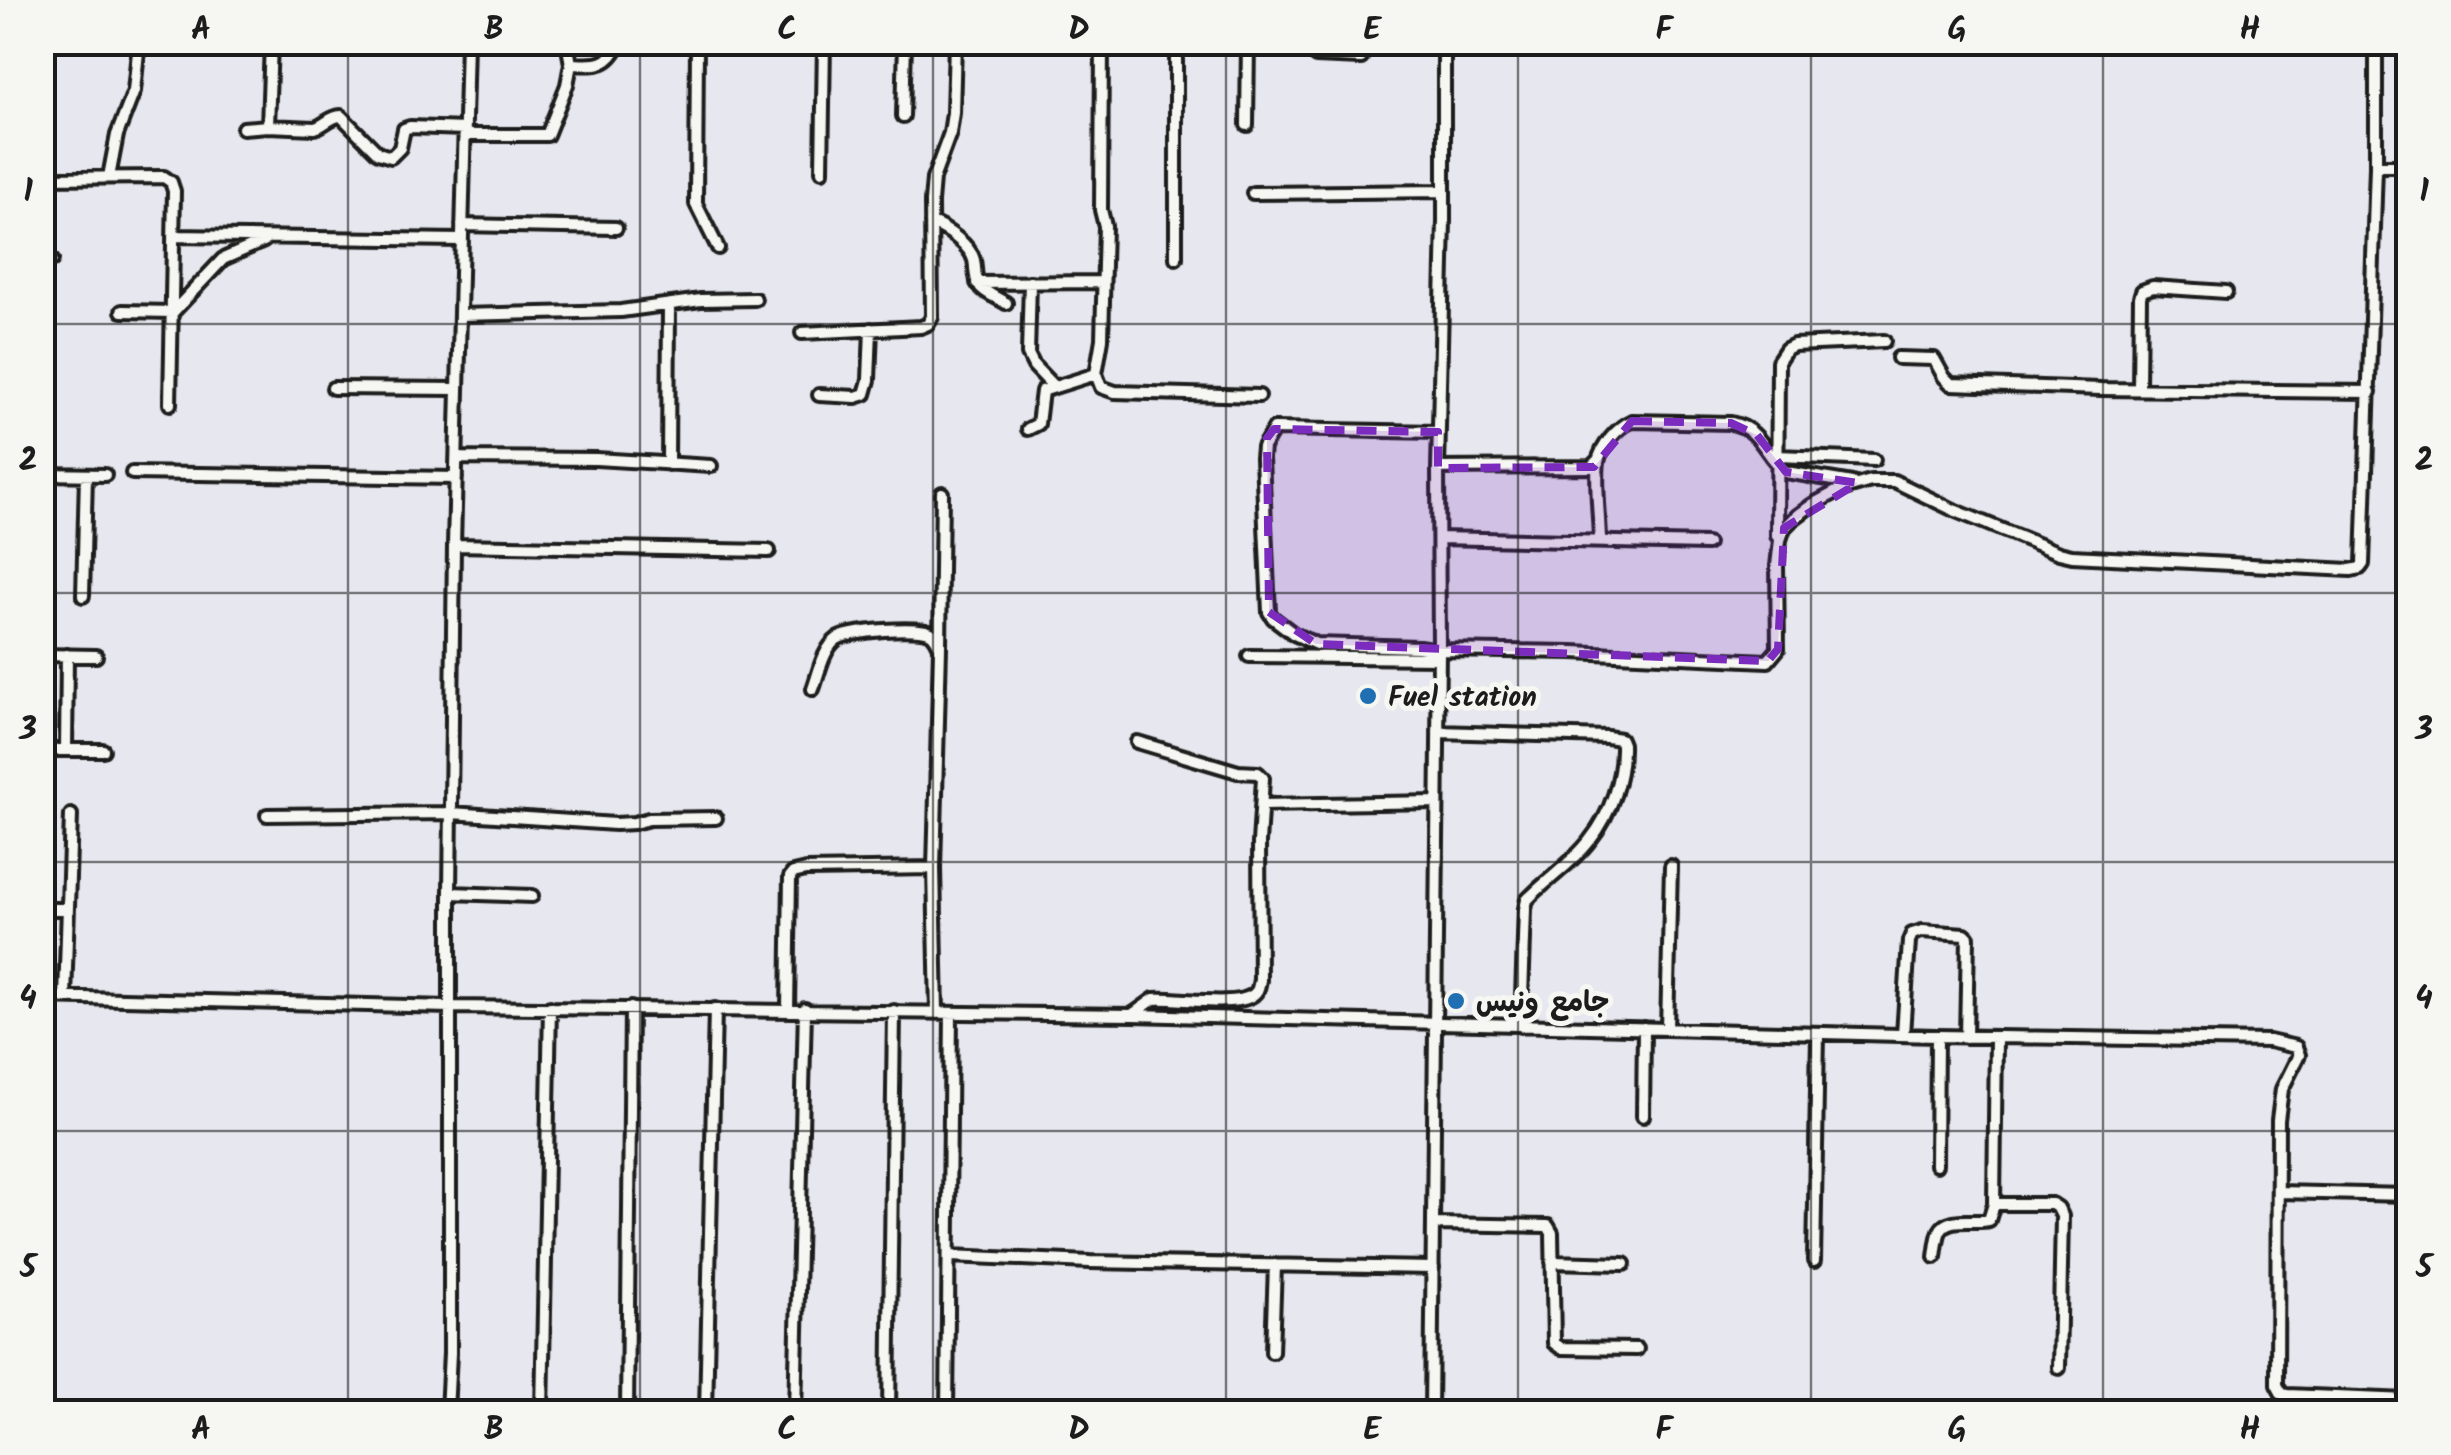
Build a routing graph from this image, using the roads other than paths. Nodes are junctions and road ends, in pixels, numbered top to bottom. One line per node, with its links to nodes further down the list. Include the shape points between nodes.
1 (139, 42): 27 (street, via 134,91)
2 (272, 42): 20 (street)
3 (467, 42): 22 (street)
4 (568, 42): 17 (street)
5 (620, 42): 17 (street, via 606,62)
6 (697, 42): 36 (street, via 696,204)
7 (824, 42): 25 (street)
8 (905, 42): 18 (street)
9 (955, 42): 30 (street, via 953,113 933,179)
10 (1102, 42): 39 (street)
11 (1176, 42): 37 (street)
12 (1248, 42): 19 (street)
13 (1308, 42): 16 (street, via 1316,56)
14 (1444, 42): 28 (street)
15 (2376, 42): 23 (street)
16 (1362, 58)
17 (571, 64): 22 (street, via 546,135)
18 (903, 116)
19 (1248, 125)
20 (268, 126): 21 (street); 22 (street, via 315,128 341,116 391,158 404,129)
21 (243, 128)
22 (465, 132): 31 (street)
23 (2376, 166): 24 (street); 57 (street)
24 (2408, 166)
25 (822, 170)
26 (42, 178): 27 (street)
27 (109, 178): 33 (street, via 172,182)
28 (1444, 192): 29 (street); 62 (street)
29 (1253, 193)
30 (931, 223): 40 (street, via 969,250); 48 (street, via 932,317 921,327)
31 (462, 225): 32 (street); 35 (street)
32 (616, 228)
33 (173, 236): 34 (street); 46 (street)
34 (280, 238): 35 (street); 46 (street, via 223,259)
35 (462, 240): 47 (street)
36 (718, 248)
37 (1176, 258)
38 (1030, 282): 39 (street); 40 (street); 53 (street, via 1028,354)
39 (1103, 282): 52 (street)
40 (978, 283): 43 (street)
41 (2226, 292): 56 (street, via 2142,291)
42 (755, 299): 44 (street)
43 (1006, 303)
44 (669, 305): 47 (street); 67 (street)
45 (122, 311): 46 (street)
46 (173, 312): 60 (street)
47 (460, 314): 55 (street)
48 (871, 329): 49 (street); 58 (street, via 865,394)
49 (802, 332)
50 (1884, 341): 66 (street, via 1794,345 1781,354)
51 (1898, 358): 56 (street, via 1934,359 1951,384)
52 (1096, 374): 53 (street); 59 (street, via 1101,387 1115,392)
53 (1053, 386): 61 (street, via 1042,391 1038,424)
54 (333, 388): 55 (street)
55 (458, 389): 63 (street)
56 (2139, 389): 57 (street)
57 (2370, 392): 75 (street, via 2363,564 2351,570 2072,556 1894,481)
58 (819, 395)
59 (1259, 396)
60 (170, 404)
61 (1028, 429)
62 (1438, 432): 69 (street); 85 (street, via 1274,429 1262,458 1273,618 1316,644 1418,647)
63 (457, 458): 67 (street); 74 (street)
64 (1598, 460): 66 (street, via 1632,421 1744,426); 69 (street, via 1591,467); 78 (street)
65 (1874, 460): 66 (street)
66 (1778, 461): 75 (street, via 1797,476); 82 (street)
67 (668, 464): 68 (street)
68 (711, 466)
69 (1438, 468): 77 (street)
70 (132, 473): 74 (street)
71 (42, 474): 72 (street)
72 (86, 475): 73 (street); 83 (street)
73 (105, 475)
74 (456, 478): 80 (street)
75 (1858, 484): 82 (street, via 1794,519)
76 (942, 493): 84 (street)
77 (1439, 538): 78 (street); 85 (street)
78 (1600, 542): 79 (street)
79 (1707, 544)
80 (454, 545): 81 (street); 98 (street)
81 (769, 551)
82 (1777, 552): 85 (street, via 1778,649 1768,660)
83 (83, 596)
84 (940, 647): 90 (street, via 928,632 840,636 828,647); 103 (street)
85 (1439, 654): 89 (street); 91 (street)
86 (42, 656): 87 (street)
87 (66, 656): 88 (street); 94 (street)
88 (96, 656)
89 (1249, 656)
90 (813, 689)
91 (1438, 732): 96 (street); 121 (street, via 1607,737 1622,744 1620,778 1602,822 1528,900)
92 (1136, 742): 97 (street, via 1262,774)
93 (42, 750): 94 (street)
94 (66, 750): 95 (street)
95 (103, 750)
96 (1437, 802): 97 (street); 120 (street)
97 (1262, 805): 119 (street, via 1258,989 1239,1000 1154,998)
98 (451, 813): 100 (street); 101 (street, via 615,824); 104 (street)
99 (70, 815): 107 (street)
100 (266, 815)
101 (716, 818)
102 (1671, 866): 123 (street)
103 (934, 868): 115 (street, via 793,873); 117 (street)
104 (450, 893): 105 (street); 110 (street)
105 (532, 896)
106 (42, 909): 107 (street)
107 (68, 909): 109 (street)
108 (42, 997): 109 (street)
109 (65, 998): 110 (street)
110 (451, 1007): 111 (street); 146 (street)
111 (550, 1007): 112 (street); 147 (street)
112 (631, 1008): 113 (street); 148 (street)
113 (714, 1009): 115 (street); 149 (street)
114 (805, 1009): 115 (street); 116 (street); 150 (street)
115 (788, 1010)
116 (894, 1011): 117 (street); 151 (street)
117 (937, 1013): 118 (street)
118 (951, 1013): 119 (street); 135 (street)
119 (1132, 1014): 120 (street)
120 (1436, 1022): 121 (street); 134 (street)
121 (1521, 1026): 122 (street)
122 (1644, 1028): 123 (street); 129 (street)
123 (1668, 1028): 124 (street)
124 (1818, 1032): 125 (street); 137 (street)
125 (1903, 1035): 126 (street); 127 (street, via 1909,941 1922,930 1968,936)
126 (1938, 1036): 127 (street); 130 (street)
127 (1966, 1037): 128 (street)
128 (1996, 1038): 131 (street, via 2269,1041 2296,1048 2300,1055 2282,1089 2278,1120); 133 (street)
129 (1643, 1116)
130 (1936, 1165)
131 (2278, 1192): 132 (street); 145 (street, via 2279,1390)
132 (2408, 1195)
133 (1994, 1204): 136 (street, via 1989,1220 1945,1225); 144 (street, via 2052,1204 2062,1216)
134 (1433, 1224): 138 (street, via 1548,1226); 141 (street)
135 (950, 1256): 140 (street); 152 (street)
136 (1935, 1257)
137 (1814, 1261)
138 (1552, 1262): 139 (street); 142 (street, via 1557,1346)
139 (1624, 1264)
140 (1275, 1265): 141 (street); 143 (street)
141 (1433, 1268): 153 (street)
142 (1638, 1350)
143 (1272, 1352)
144 (2058, 1368)
145 (2408, 1400)
146 (447, 1412)
147 (542, 1412)
148 (627, 1412)
149 (706, 1412)
150 (796, 1412)
151 (889, 1412)
152 (947, 1412)
153 (1431, 1412)

